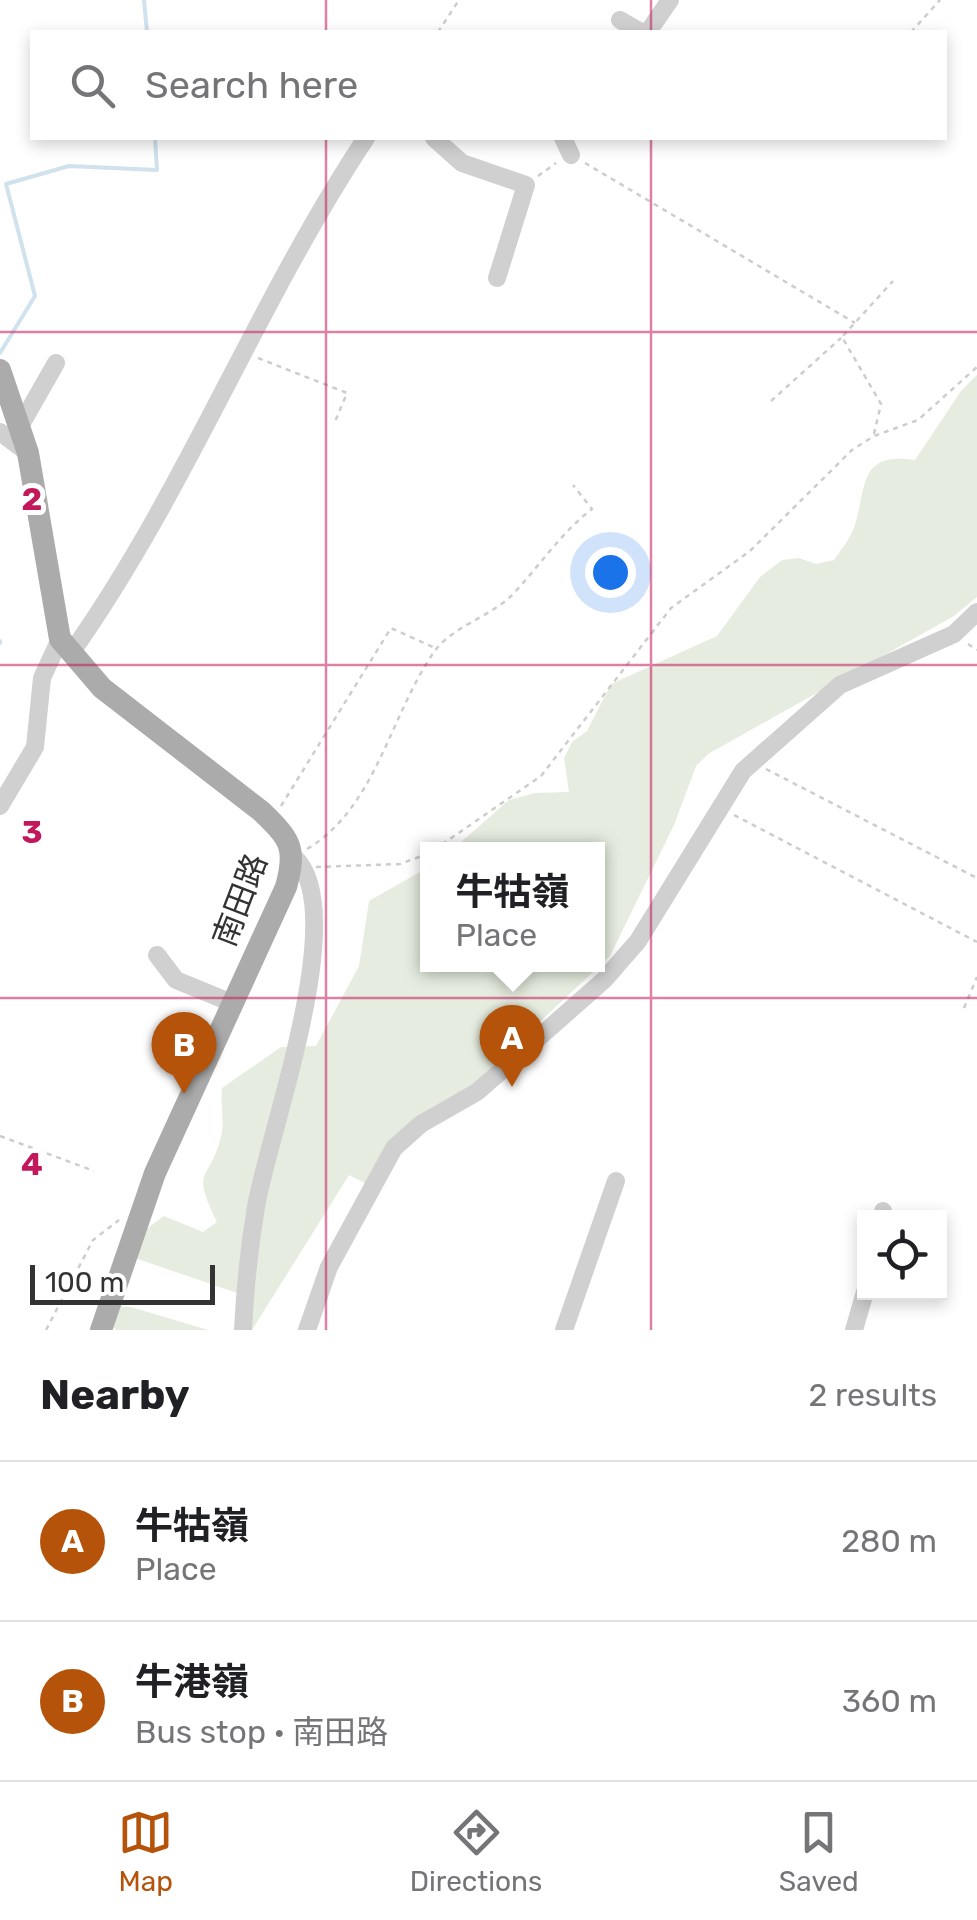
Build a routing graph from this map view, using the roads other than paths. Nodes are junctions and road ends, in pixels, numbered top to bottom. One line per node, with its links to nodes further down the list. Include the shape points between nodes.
1 (670, 0): 4 (lane)
2 (620, 20): 3 (lane)
3 (640, 30)
4 (646, 30)
5 (365, 140): 14 (lane, via 104,607)
6 (436, 140): 9 (lane, via 462,164 526,185)
7 (564, 140): 8 (lane)
8 (572, 156)
9 (497, 278)
10 (56, 363): 12 (lane)
11 (0, 370): 12 (main road)
12 (10, 430): 14 (main road, via 28,453)
13 (977, 612): 23 (lane, via 954,634 840,685 743,770 638,941 604,980 478,1092 394,1148 330,1267)
14 (66, 646): 15 (lane, via 42,678 36,746); 16 (main road, 南田路, via 102,688 272,821)
15 (0, 806)
16 (300, 862): 18 (main road, 南田路); 22 (lane, via 316,940 256,1205)
17 (156, 955): 18 (lane, via 176,980)
18 (232, 1003): 21 (main road, 南田路, via 144,1202)
19 (616, 1180): 24 (lane)
20 (863, 1300): 25 (lane)
21 (101, 1330)
22 (243, 1330)
23 (306, 1330)
24 (564, 1330)
25 (854, 1330)

